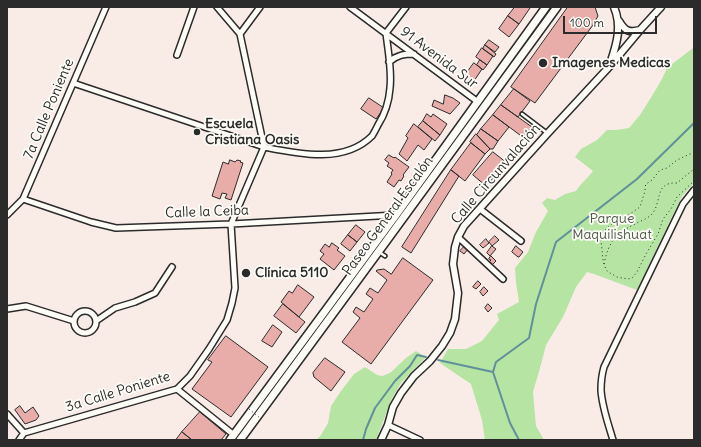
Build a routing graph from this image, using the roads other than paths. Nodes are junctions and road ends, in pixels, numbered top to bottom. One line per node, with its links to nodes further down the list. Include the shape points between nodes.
1 (106, 7): 19 (street, 7a Calle Poniente)
2 (194, 7): 16 (street)
3 (217, 7): 14 (street)
4 (260, 7): 14 (street)
5 (350, 7): 13 (street, 91 Avenida Sur)
6 (406, 7): 13 (street)
7 (546, 7): 20 (main road, Paseo General Escalón)
8 (557, 7): 41 (main road, Paseo General Escalón, via 381,254)
9 (614, 7): 11 (street)
10 (661, 7): 12 (street, Calle Circunvalación)
11 (618, 20): 12 (street, via 627,31); 18 (street, via 619,32)
12 (640, 30): 18 (street, Calle Circunvalación)
13 (386, 33): 15 (street, 91 Avenida Sur); 17 (street)
14 (240, 34): 23 (street)
15 (414, 54): 17 (street, via 400,55); 20 (street, 91 Avenida Sur)
16 (176, 55)
17 (389, 62): 23 (street, via 388,105 372,135 361,144 349,151 313,155)
18 (609, 67): 22 (street, Calle Circunvalación)
19 (74, 83): 23 (street); 25 (street, 7a Calle Poniente)
20 (478, 102): 28 (main road, Paseo General Escalón)
21 (522, 114): 22 (lane)
22 (547, 134): 26 (street, Calle Circunvalación)
23 (264, 147): 29 (street, 3a Calle Poniente)
24 (694, 190): 45 (street, via 683,204 604,367 601,388 604,410)
25 (23, 199): 27 (street, 7a Calle Poniente); 29 (street, Calle la Ceiba, via 116,228)
26 (480, 209): 30 (street, Calle Circunvalación, via 464,226); 31 (street)
27 (7, 215)
28 (396, 215): 29 (street, Calle la Ceiba); 41 (main road, Paseo General Escalón)
29 (231, 224): 37 (street, 3a Calle Poniente, via 235,288 229,315 209,349 190,376)
30 (458, 238): 33 (street); 39 (street, Calle Circunvalación, via 453,264 458,293 455,320 442,346 401,393)
31 (521, 241)
32 (172, 267): 36 (street, via 155,293 115,308)
33 (503, 279)
34 (7, 309): 35 (street, via 26,306)
35 (74, 321): 36 (street, via 77,314 87,311); 36 (street, via 78,330 85,333 94,328)
36 (96, 321)
37 (177, 389): 40 (street, 3a Calle Poniente); 41 (street)
38 (7, 414): 40 (street)
39 (388, 425): 43 (street, Calle Circunvalación); 44 (street)
40 (24, 434): 42 (street)
41 (235, 438)
42 (19, 440)
43 (381, 440)
44 (420, 440)
45 (613, 440)

